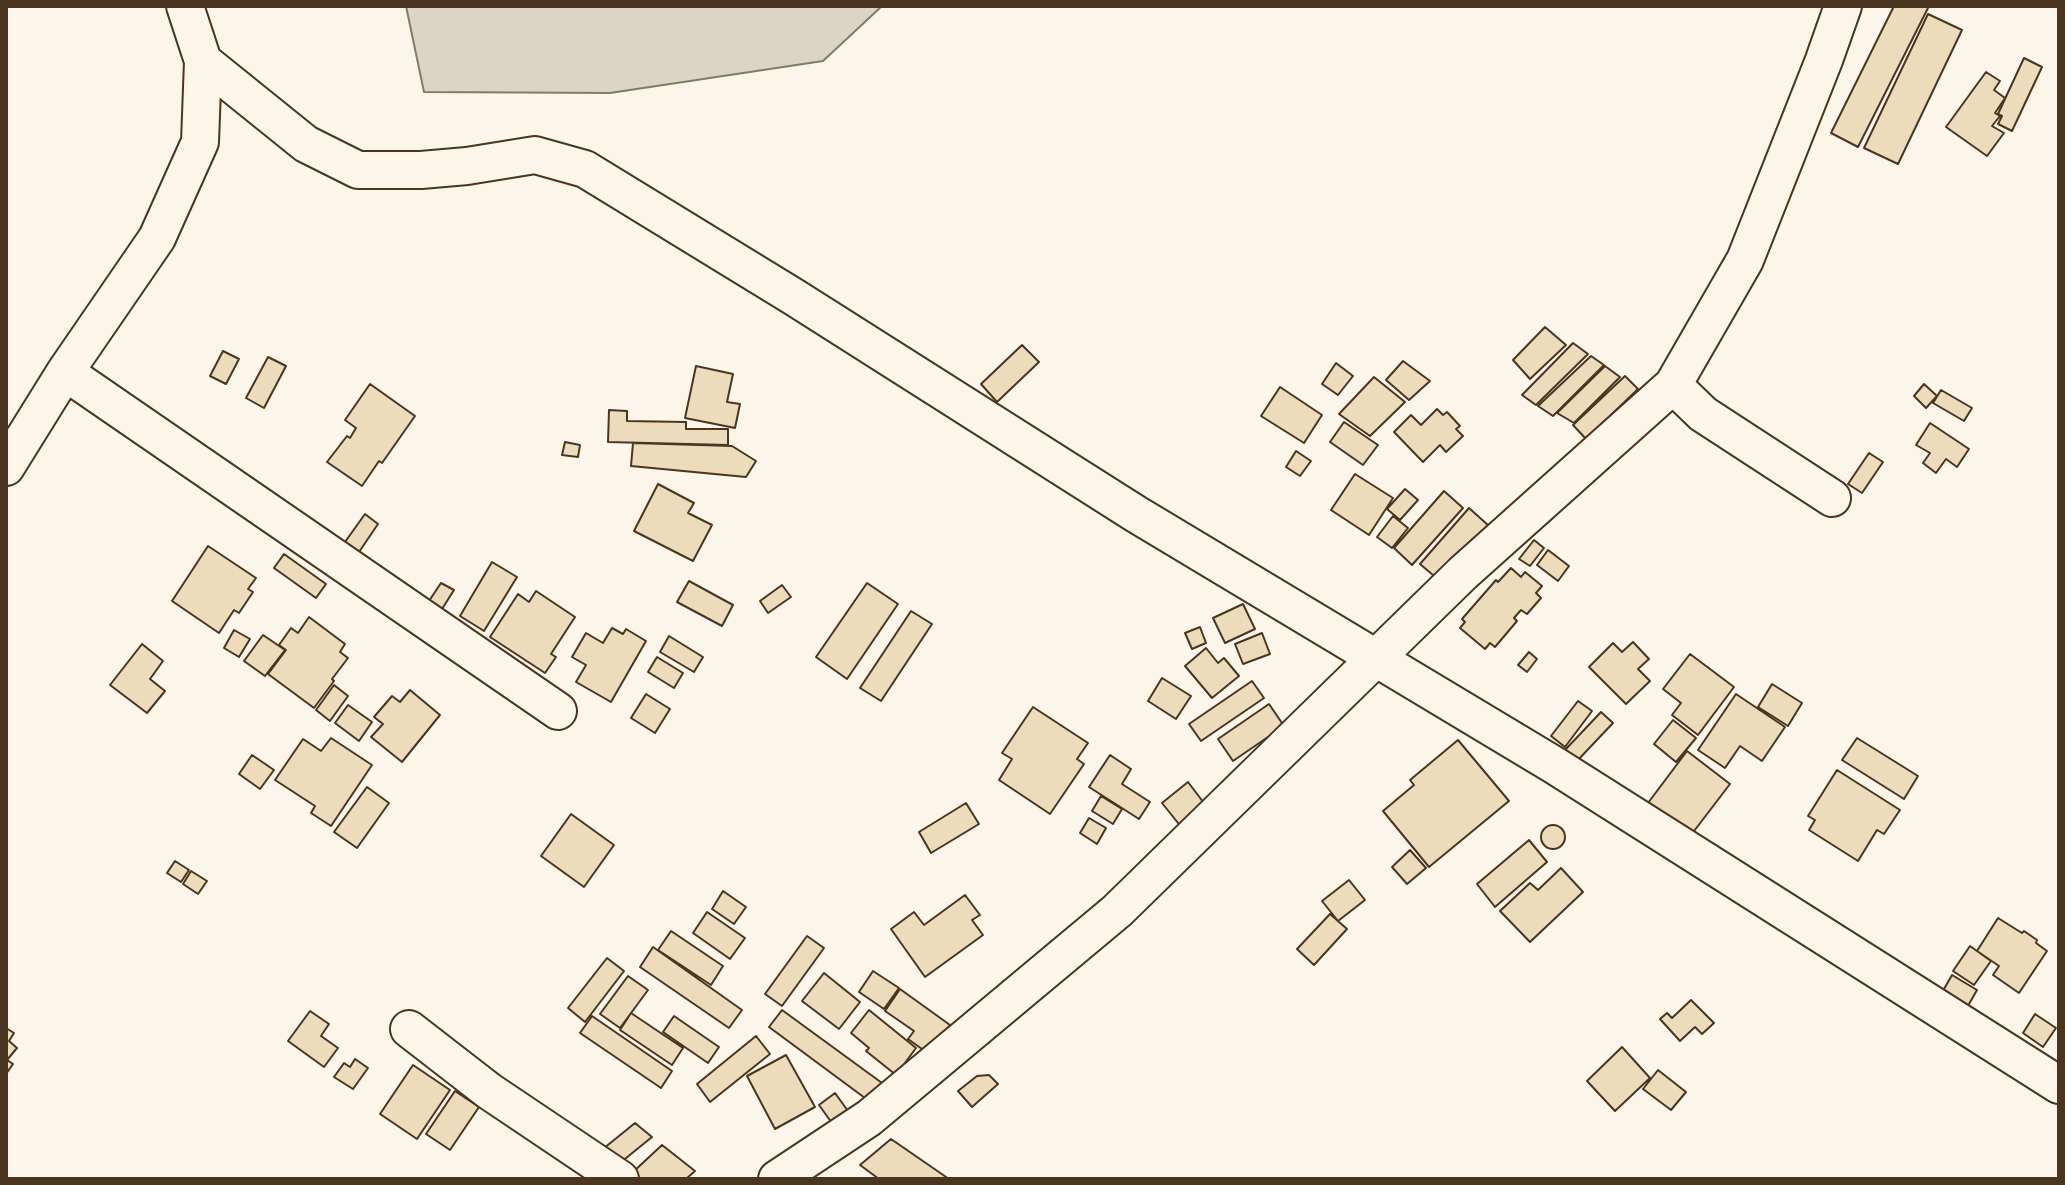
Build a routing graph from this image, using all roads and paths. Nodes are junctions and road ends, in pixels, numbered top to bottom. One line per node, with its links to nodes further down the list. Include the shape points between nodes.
1 (185, 6): 3 (street)
2 (1843, 6): 5 (street, via 1745,260)
3 (203, 61): 4 (street, via 200,142 157,238); 8 (street, via 306,144 358,170 421,170 535,155 585,169)
4 (65, 372): 6 (street); 9 (street)
5 (1673, 385): 7 (street, via 1703,414); 8 (street, via 1463,573)
6 (6, 467)
7 (1832, 498)
8 (1377, 659): 11 (street); 13 (street, via 1117,911 869,1118)
9 (558, 711)
10 (409, 1029): 12 (street, via 489,1091)
11 (2059, 1085)
12 (620, 1179)
13 (777, 1179)

